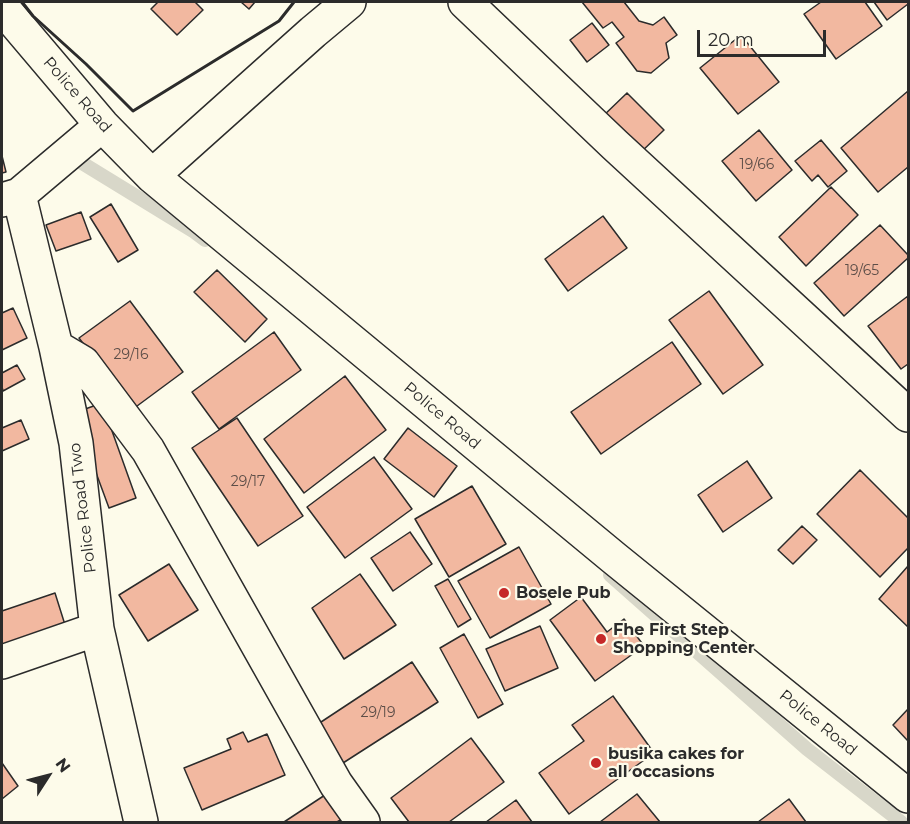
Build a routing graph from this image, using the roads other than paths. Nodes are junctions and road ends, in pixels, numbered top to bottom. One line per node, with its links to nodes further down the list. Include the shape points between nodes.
1 (349, 2): 5 (street)
2 (465, 2): 8 (street)
3 (2, 8): 4 (street, Police Road)
4 (102, 125): 5 (street, Police Road); 6 (street)
5 (152, 176): 11 (street, Police Road)
6 (10, 198): 7 (street, Police Road Two)
7 (56, 346): 9 (street, Police Road Two, via 76,443); 13 (street, via 84,363 148,450 336,784)
8 (909, 415)
9 (96, 629): 10 (street); 12 (street, Police Road Two)
10 (2, 662)
11 (909, 796)
12 (141, 822)
13 (363, 822)

